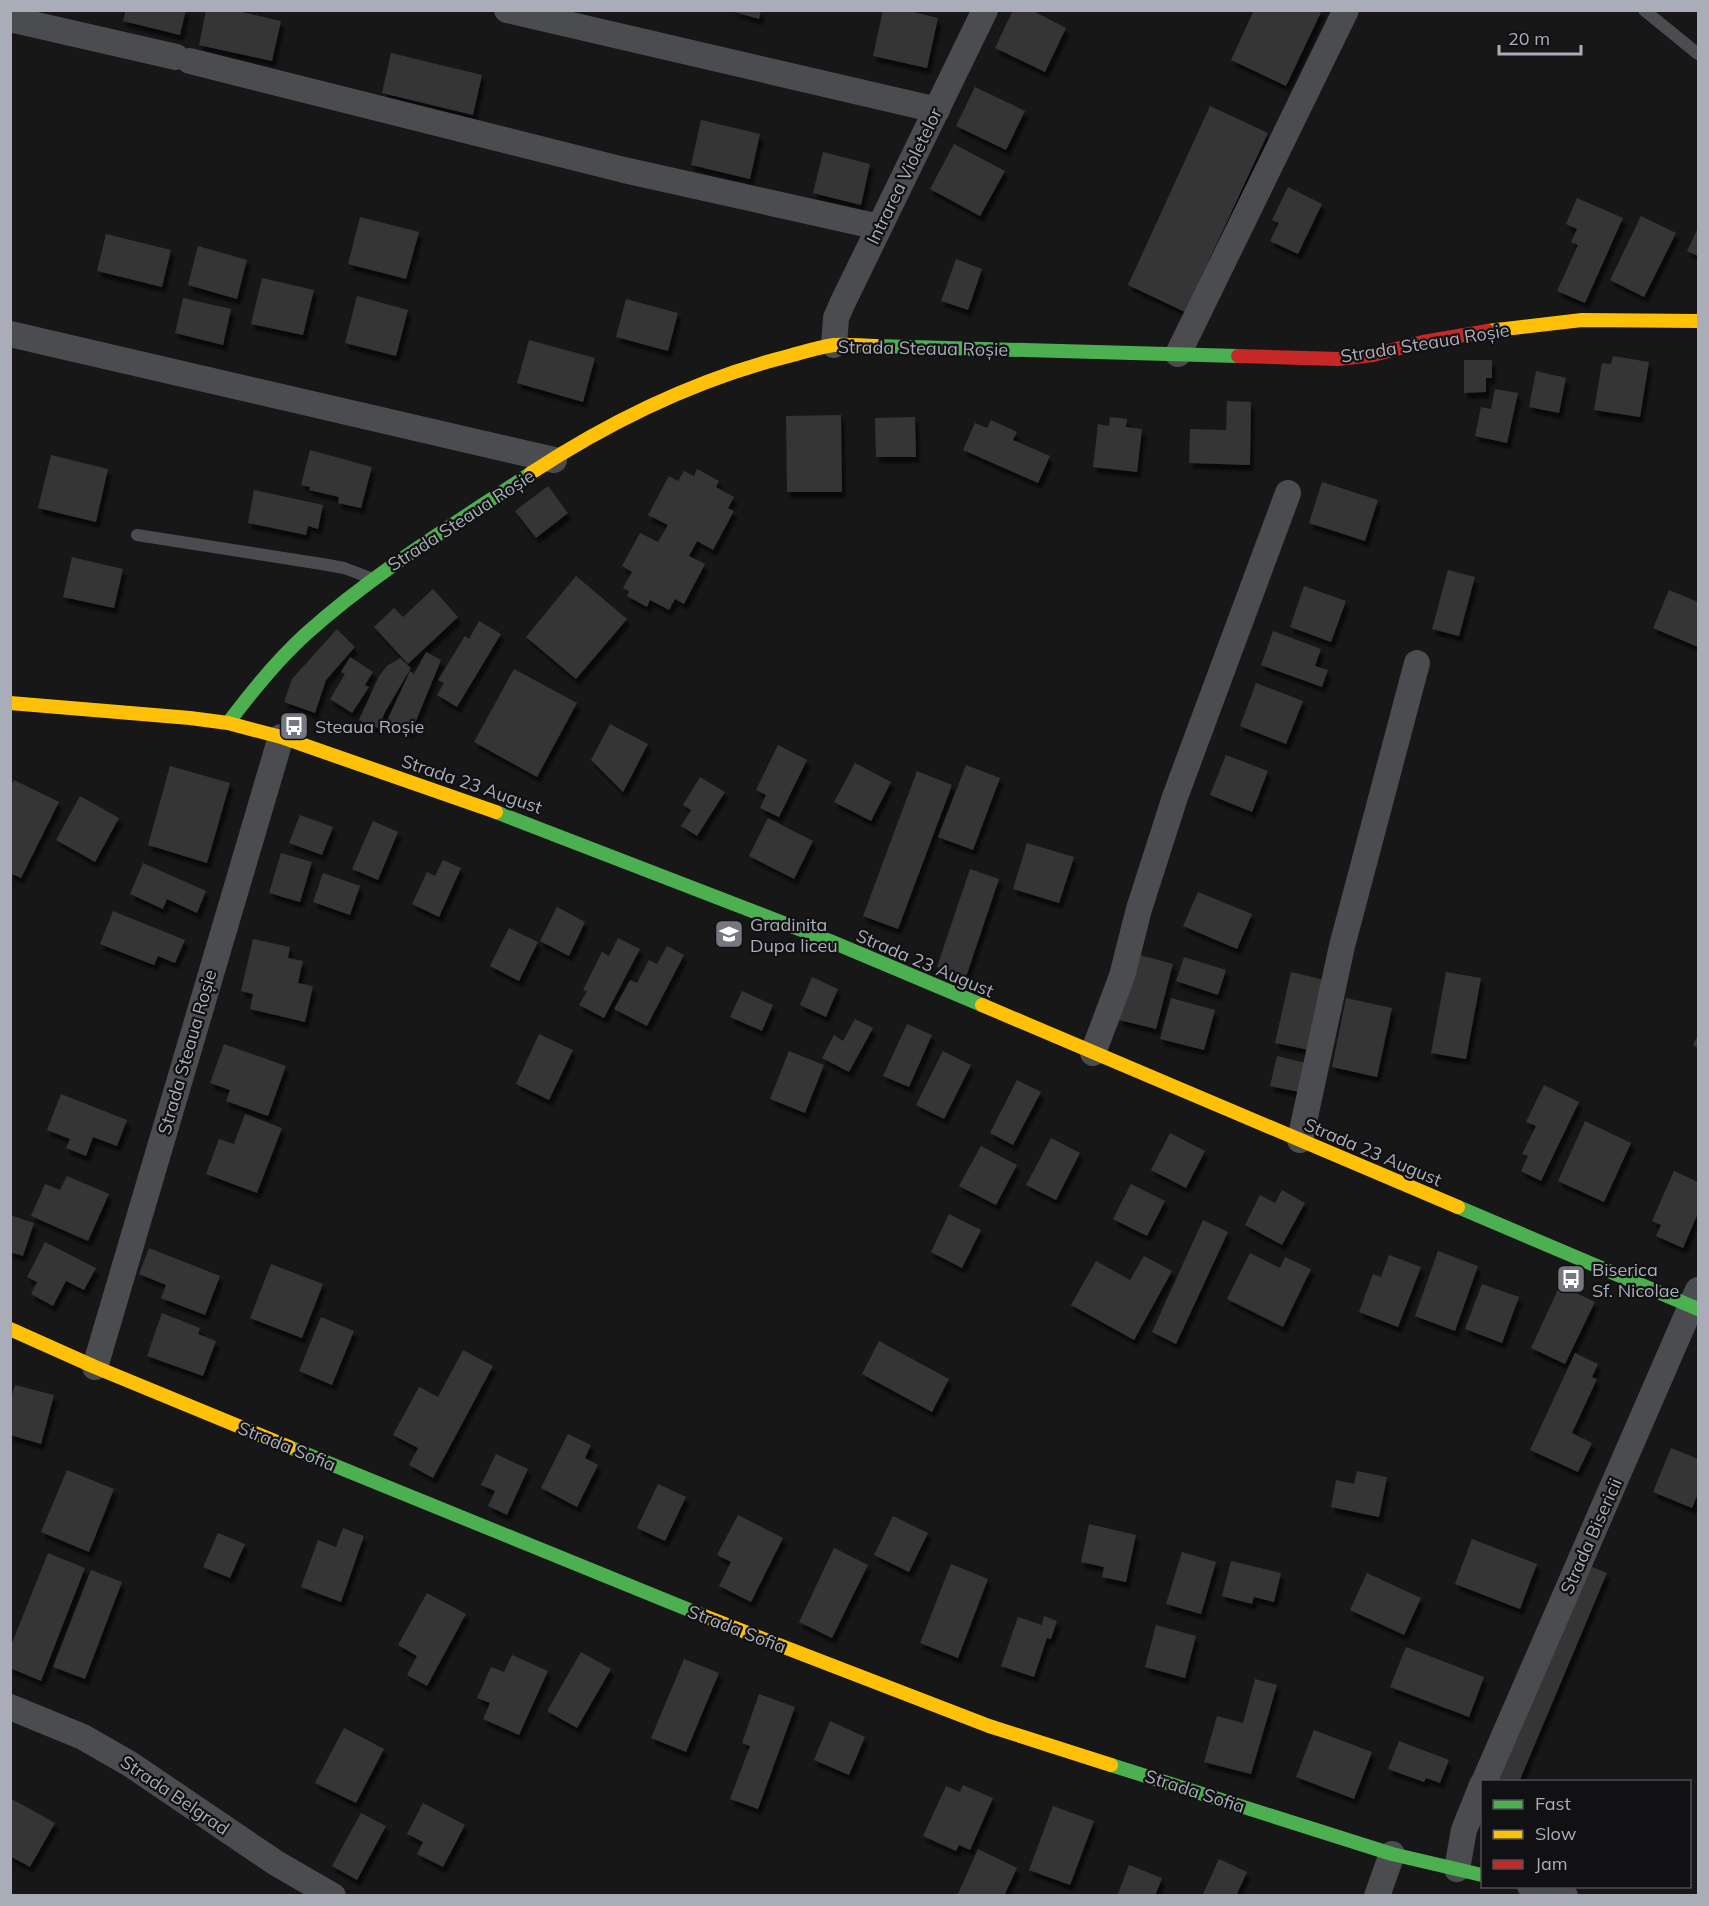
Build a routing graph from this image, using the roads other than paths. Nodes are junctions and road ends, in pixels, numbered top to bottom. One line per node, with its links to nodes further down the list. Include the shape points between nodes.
1 (507, 10): 7 (street)
2 (985, 10): 7 (street, Intrarea Violetelor)
3 (1346, 10): 12 (street)
4 (1644, 10): 6 (lane)
5 (10, 19): 8 (street, via 624,171)
6 (1698, 54)
7 (937, 110): 8 (street, Intrarea Violetelor)
8 (879, 227): 11 (street, Intrarea Violetelor, via 836,318)
9 (1698, 321): 12 (street, Strada Steaua Roșie, via 1582,320 1473,333 1340,359)
10 (10, 334): 13 (street)
11 (834, 345): 12 (street, Strada Steaua Roșie); 13 (street, Strada Steaua Roșie, via 718,378 630,416)
12 (1178, 354)
13 (554, 460): 16 (street, Strada Steaua Roșie)
14 (1288, 493): 21 (street, via 1175,797 1122,976)
15 (137, 535): 16 (lane, via 344,568)
16 (373, 578): 19 (street, Strada Steaua Roșie, via 274,667)
17 (1417, 663): 22 (street, via 1342,946)
18 (10, 703): 19 (street, Strada 23 August)
19 (228, 723): 20 (street, Strada 23 August)
20 (281, 737): 21 (street, Strada 23 August, via 603,851 830,941); 25 (street, Strada Steaua Roșie)
21 (1093, 1053): 22 (street, Strada 23 August)
22 (1300, 1140): 23 (street, Strada 23 August)
23 (1696, 1302): 27 (street, Strada Bisericii)
24 (10, 1329): 25 (street, Strada Sofia)
25 (95, 1367): 29 (street, Strada Sofia, via 668,1602 989,1726)
26 (10, 1707): 33 (street, Strada Belgrad, via 83,1737 130,1764 276,1863)
27 (1484, 1780)
28 (1481, 1788): 30 (street, Strada Bisericii, via 1464,1830)
29 (1392, 1854): 30 (street, Strada Sofia); 34 (street)
30 (1457, 1869): 31 (street, Strada Sofia)
31 (1481, 1875)
32 (1534, 1888): 35 (street)
33 (333, 1896)
34 (1377, 1896)
35 (1565, 1896)

